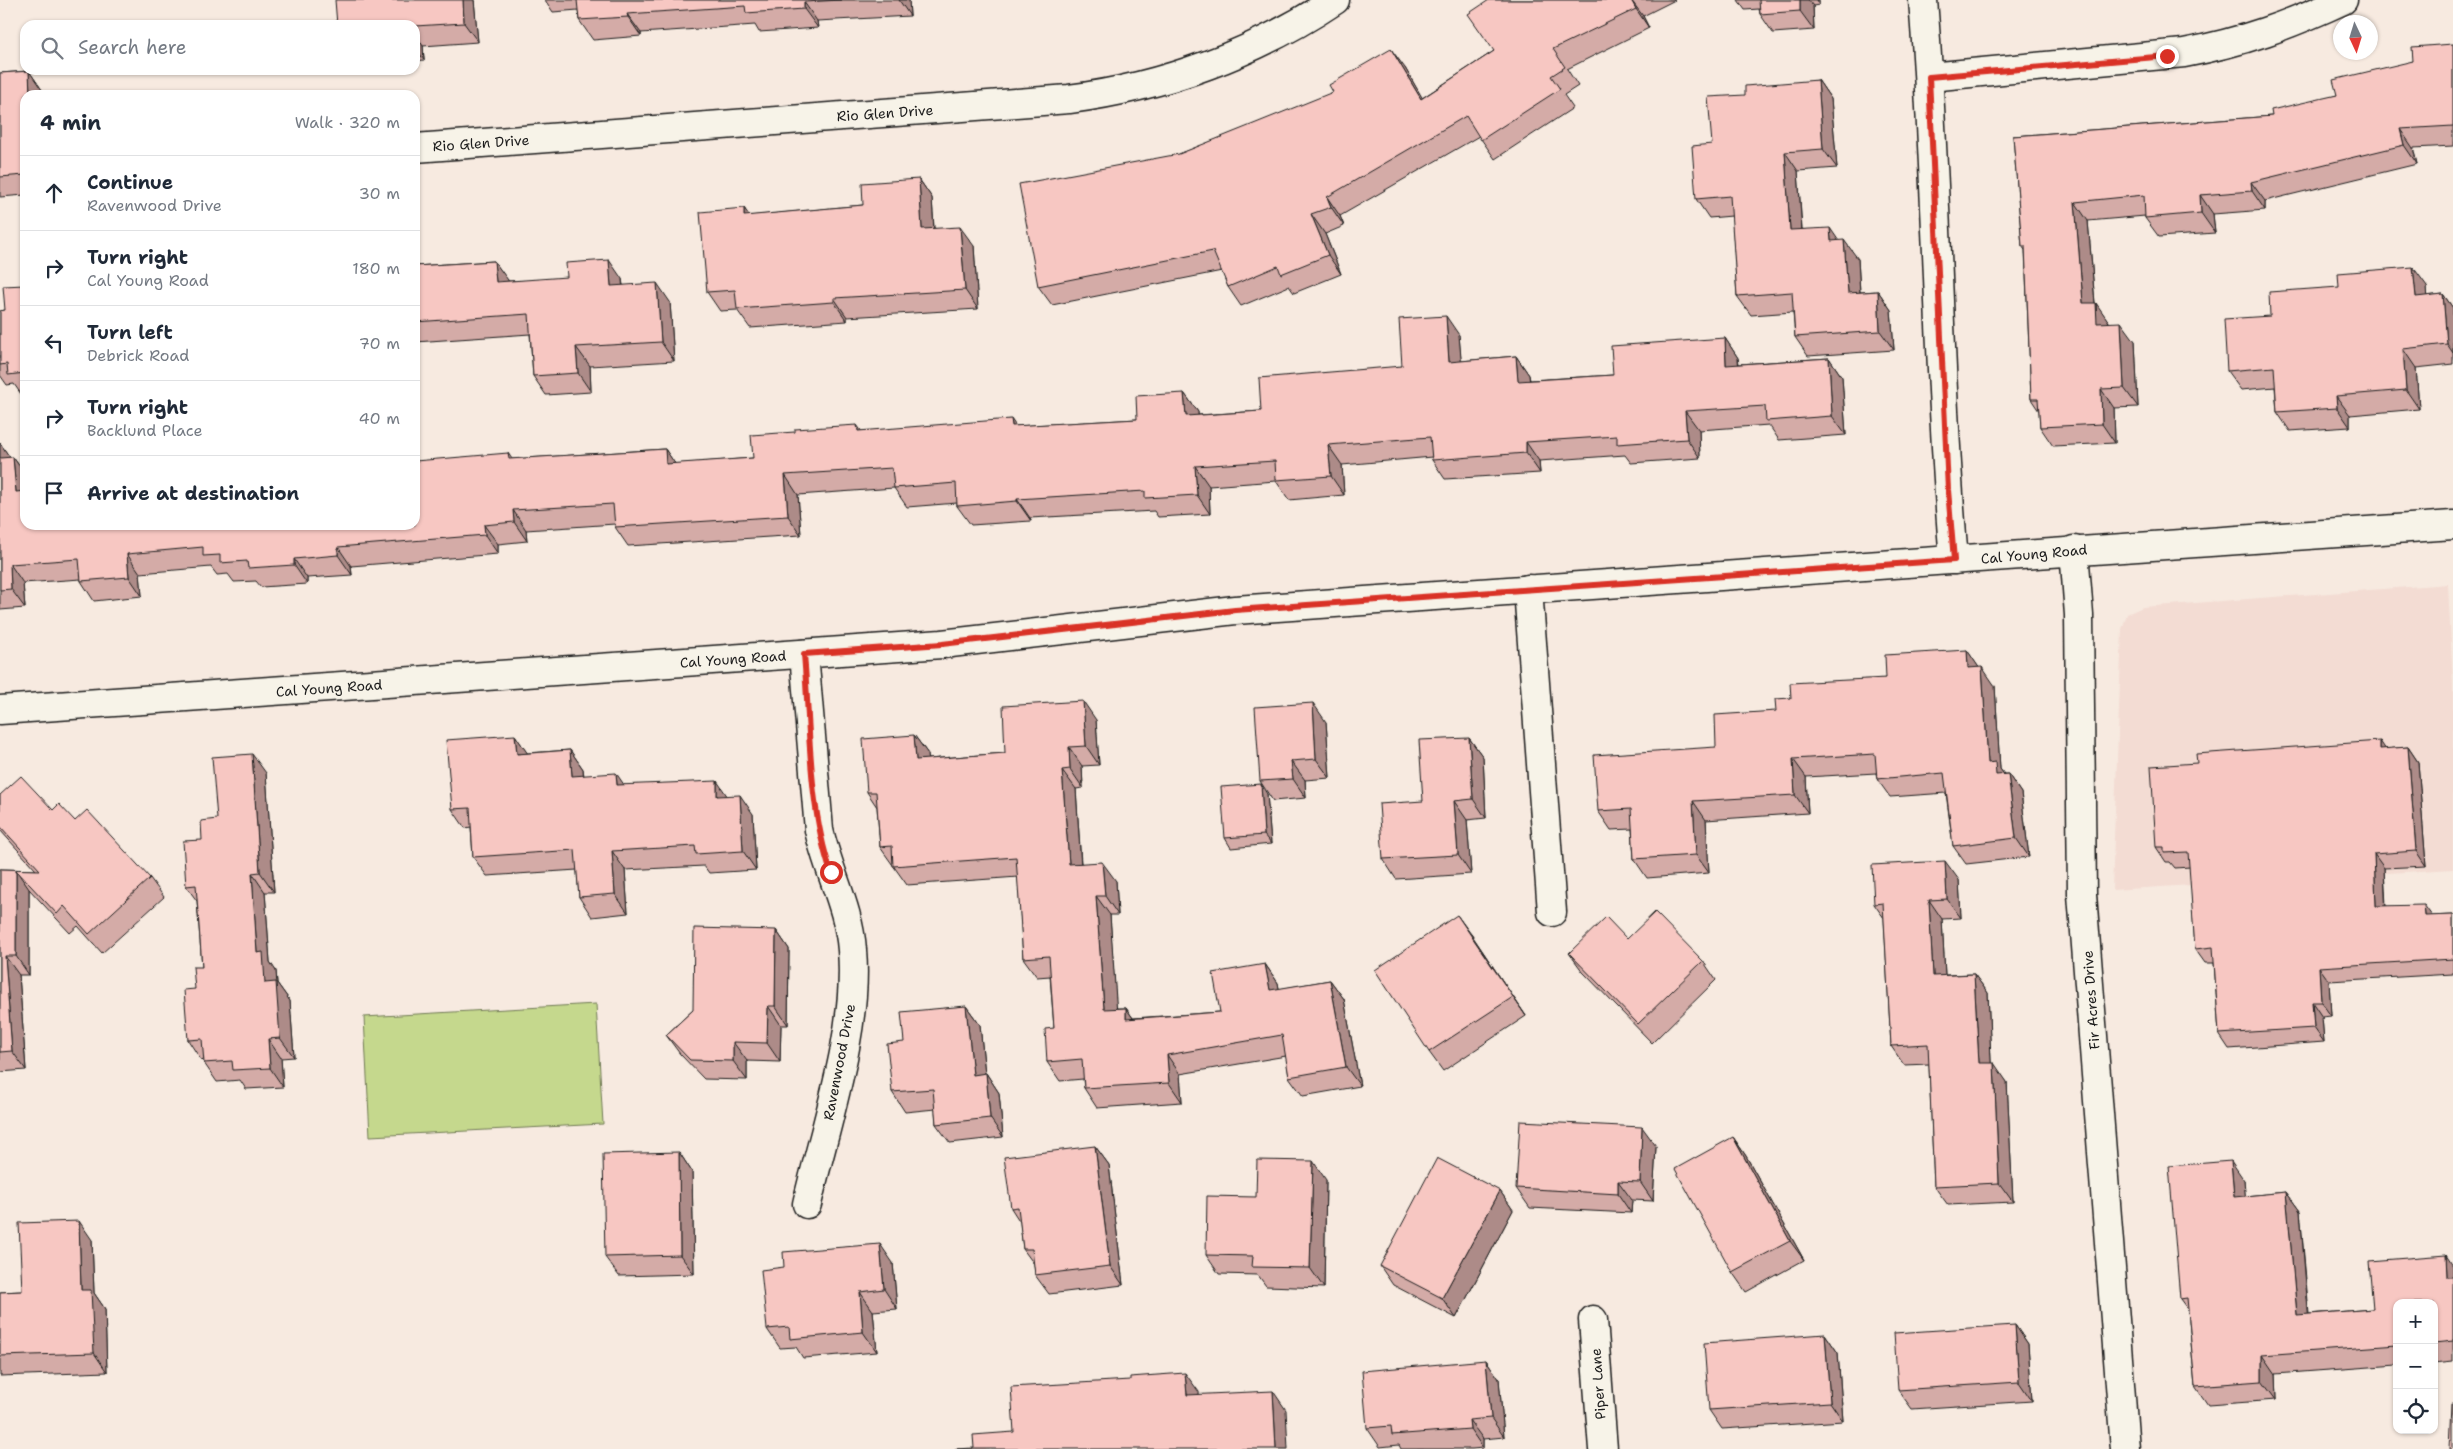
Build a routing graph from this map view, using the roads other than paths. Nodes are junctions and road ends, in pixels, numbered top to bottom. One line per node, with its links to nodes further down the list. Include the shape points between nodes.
1 (1335, 0): 5 (street, Rio Glen Drive, via 1286,29 1208,65 1104,95)
2 (1923, 0): 4 (street)
3 (2342, 0): 4 (street, via 2278,30 2184,54)
4 (1929, 77): 8 (street)
5 (420, 148)
6 (2453, 525): 7 (street, Cal Young Road)
7 (2074, 550): 8 (street, Cal Young Road); 16 (street, Fir Acres Drive, via 2079,615 2082,894)
8 (1954, 560): 9 (street, Cal Young Road)
9 (1528, 589): 10 (street, Cal Young Road, via 1235,610 942,644); 12 (street)
10 (804, 654): 11 (street, Cal Young Road); 13 (street, Ravenwood Drive, via 819,830 848,922 853,975 850,1019)
11 (0, 710)
12 (1552, 912)
13 (807, 1204)
14 (1593, 1320): 15 (street, Piper Lane)
15 (1603, 1449)
16 (2125, 1449)

